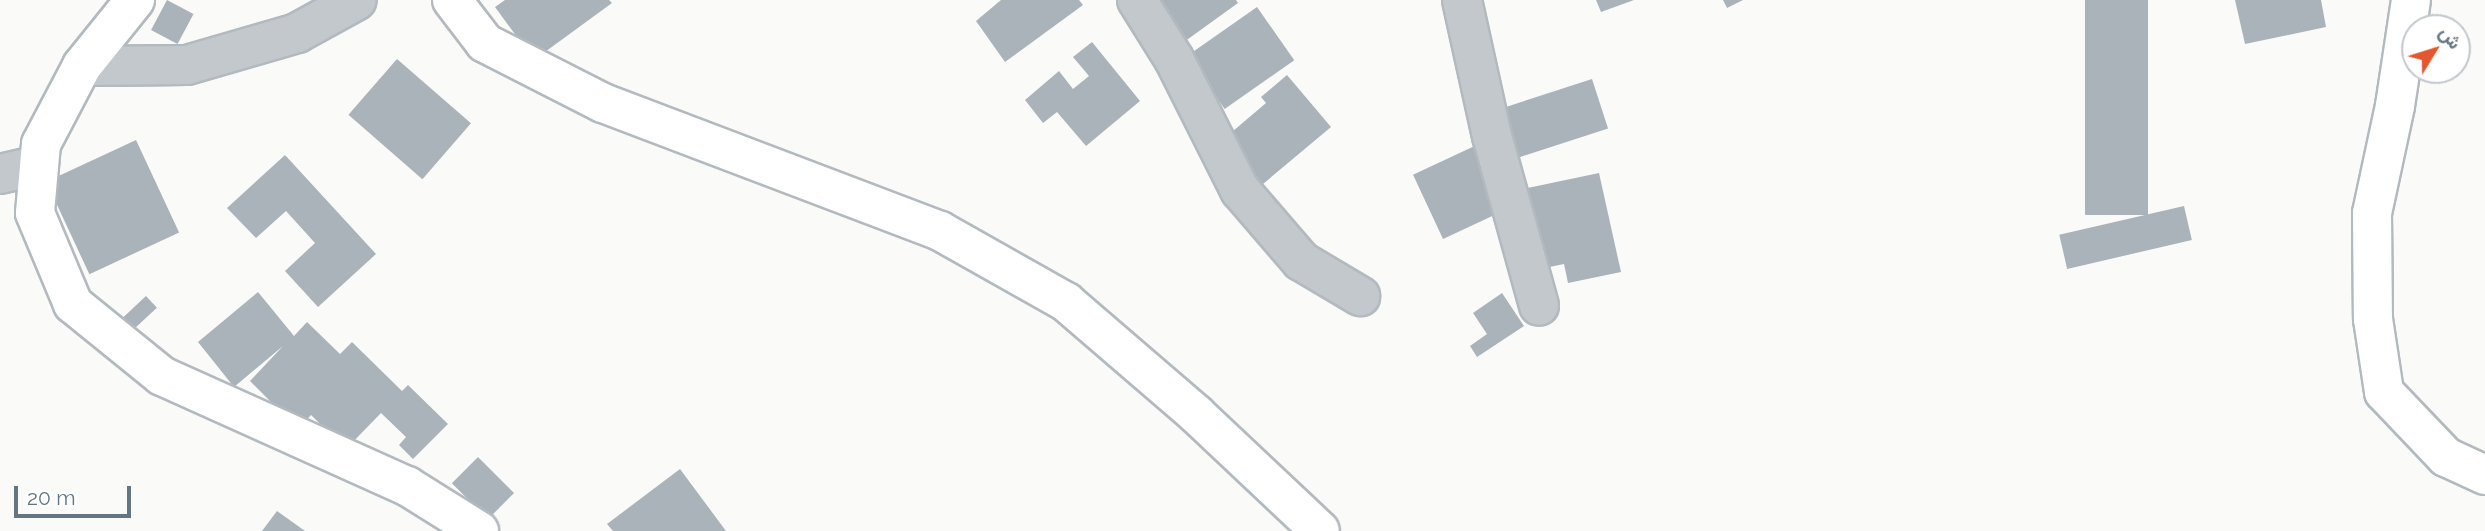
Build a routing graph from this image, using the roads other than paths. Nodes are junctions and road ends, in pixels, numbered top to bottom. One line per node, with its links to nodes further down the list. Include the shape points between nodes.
1 (135, 0): 7 (street)
2 (356, 0): 7 (street, via 297,33 187,65)
3 (452, 0): 14 (street, via 485,43 603,103 940,231 1066,302 1196,414)
4 (1137, 0): 10 (street, via 1174,59 1240,190 1301,261)
5 (1462, 0): 11 (street, via 1492,136)
6 (2410, 0): 12 (street, via 2395,106 2372,213 2373,319 2384,391 2446,457)
7 (82, 66): 8 (street, via 41,144)
8 (39, 165): 9 (street); 13 (street, via 35,213 73,304 162,376 407,486)
9 (0, 174)
10 (1360, 296)
11 (1539, 306)
12 (2485, 475)
13 (459, 525)
14 (1320, 531)

